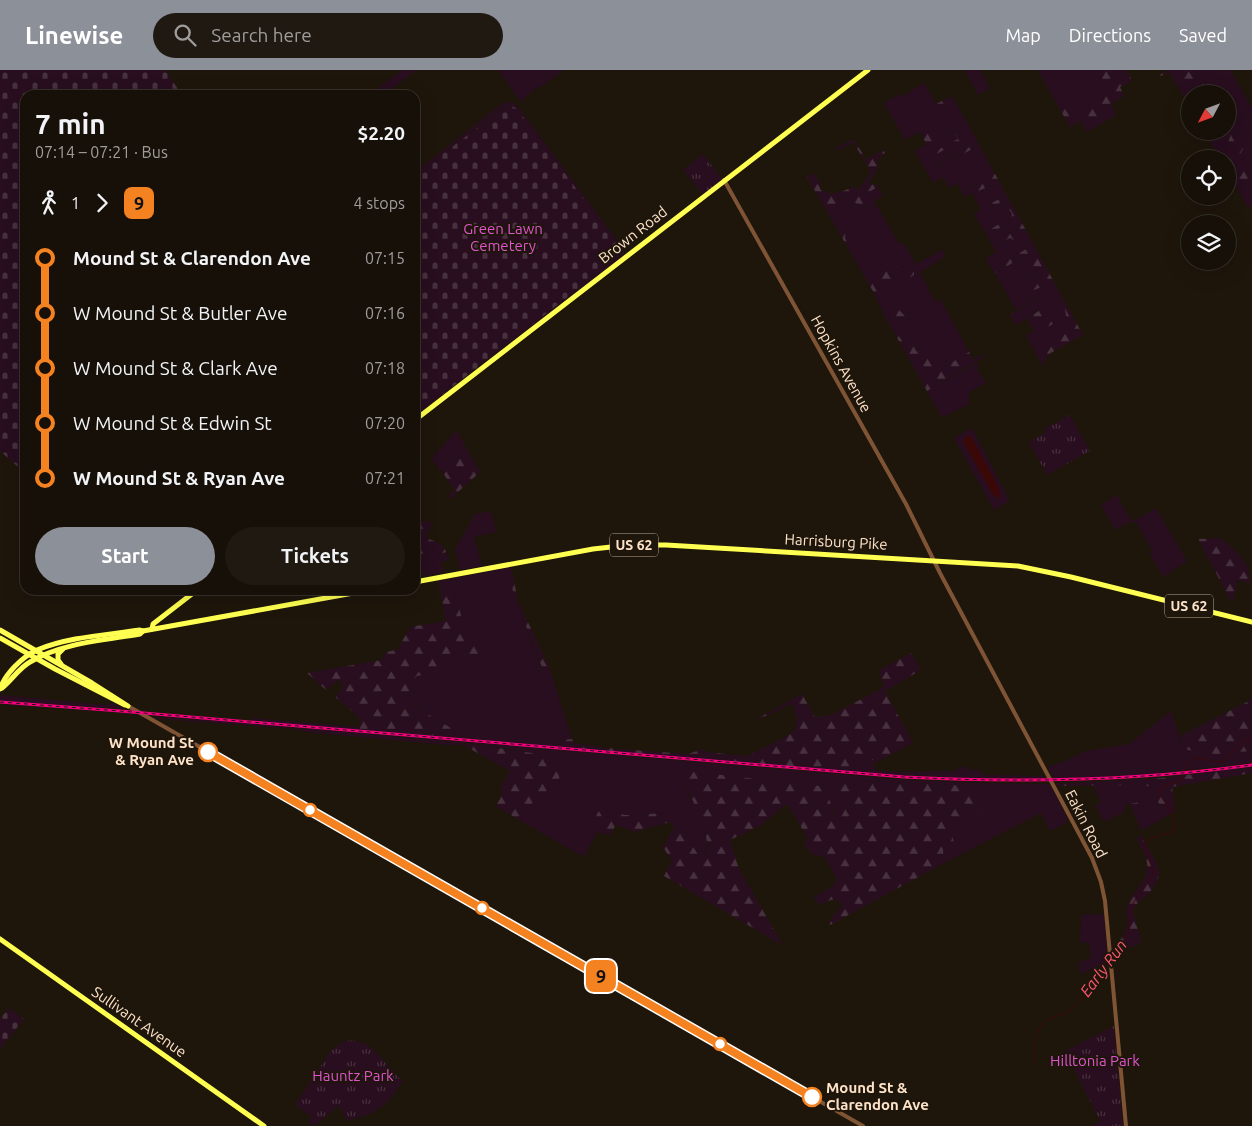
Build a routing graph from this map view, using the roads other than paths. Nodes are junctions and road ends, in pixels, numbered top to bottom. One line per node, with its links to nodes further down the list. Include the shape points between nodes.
1 (868, 70): 2 (main road, Brown Road)
2 (724, 180): 3 (main road, Brown Road); 4 (street, Hopkins Avenue, via 906,504)
3 (420, 416)
4 (934, 561): 5 (main road, Harrisburg Pike / US 62, via 653,544 593,549); 8 (main road, Harrisburg Pike / US 62, via 1028,568); 24 (street, Eakin Road, via 1092,858 1104,893)
5 (420, 581)
6 (191, 595): 9 (main road, via 153,624)
7 (342, 595): 9 (main road)
8 (1252, 622)
9 (152, 629): 11 (main road)
10 (0, 630): 14 (main road)
11 (143, 631): 13 (main road); 14 (main road, via 70,641)
12 (0, 638): 16 (main road)
13 (65, 648): 15 (main road); 18 (main road, via 58,654)
14 (36, 651): 15 (main road); 16 (main road)
15 (43, 654): 17 (main road); 18 (main road)
16 (30, 655): 17 (main road); 19 (main road, via 8,676)
17 (36, 658): 19 (main road); 20 (main road)
18 (61, 665): 20 (main road)
19 (0, 689)
20 (128, 706): 23 (street)
21 (0, 939): 22 (main road, Sullivant Avenue)
22 (264, 1126)
23 (863, 1126)
24 (1126, 1126)

